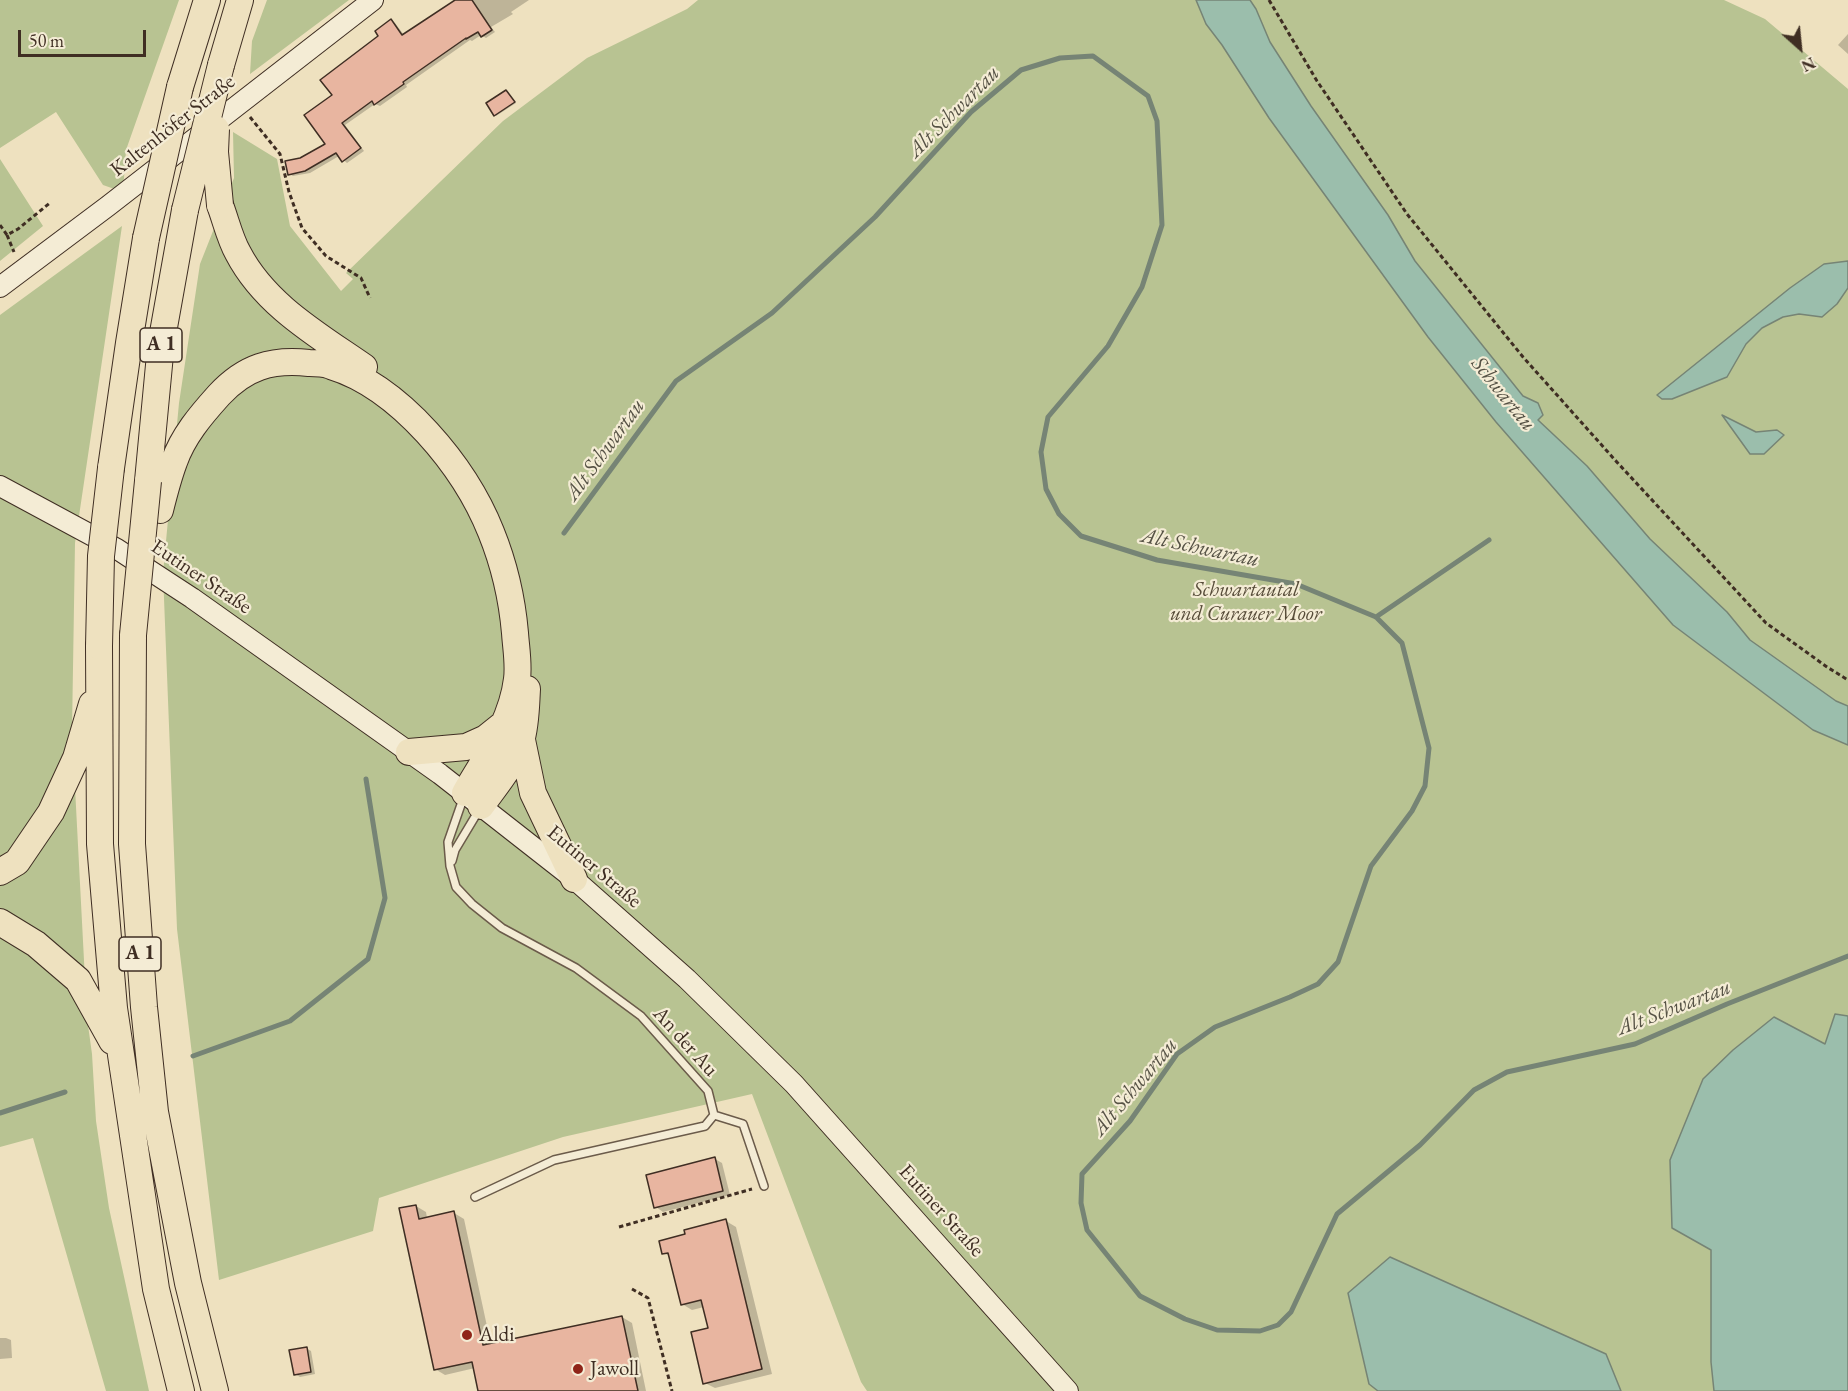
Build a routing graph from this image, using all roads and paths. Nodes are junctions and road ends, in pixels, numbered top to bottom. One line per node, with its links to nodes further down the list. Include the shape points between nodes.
1 (207, 0): 15 (highway, A 1, bridge, via 180,87 146,238 129,343 101,556)
2 (240, 0): 5 (highway, A 1)
3 (373, 0): 6 (main road, Kaltenhöfer Straße)
4 (1269, 0): 16 (path, via 1317,81 1407,214 1524,357 1766,623)
5 (221, 65): 14 (highway, A 1, bridge, via 185,210 161,344 148,480); 17 (highway, bridge, via 215,152 220,206 237,252 255,280 283,309 409,401 441,432 474,476 502,533 524,613 526,710)
6 (240, 104): 11 (main road, Kaltenhöfer Straße); 12 (path, via 280,154 302,228 326,256 361,278)
7 (51, 202): 9 (path)
8 (0, 225): 9 (path)
9 (7, 235): 10 (path)
10 (14, 252)
11 (0, 287)
12 (370, 298)
13 (0, 486): 18 (main road, Eutiner Straße, via 117,549)
14 (140, 635): 17 (highway, via 160,510 174,460 196,420 233,380 262,365 289,361 330,365 357,376 423,426 461,476 490,530 506,578 513,618 518,675); 31 (highway, A 1, via 132,704 132,844 144,1007 155,1112 188,1283)
15 (99, 680): 21 (highway, via 76,758 51,812 17,862); 24 (highway, A 1, via 100,844)
16 (1848, 680)
17 (514, 731): 18 (highway, via 466,747); 19 (highway, via 511,764); 22 (highway, via 533,793)
18 (409, 752): 19 (main road, Eutiner Straße)
19 (473, 800): 20 (lane); 20 (lane, An der Au, via 448,842); 22 (main road, Eutiner Straße)
20 (450, 866): 25 (lane, An der Au, via 456,887 483,914 576,968 640,1016 708,1091)
21 (0, 872)
22 (574, 879): 33 (main road, Eutiner Straße, via 687,979 794,1084)
23 (0, 922): 24 (highway, via 36,944 78,980)
24 (119, 1053): 30 (highway, A 1, via 156,1289)
25 (714, 1115): 26 (lane, via 743,1124); 27 (lane, via 705,1126 554,1160)
26 (764, 1186): 28 (path)
27 (476, 1197)
28 (619, 1227)
29 (632, 1289): 32 (path, via 648,1298)
30 (182, 1391)
31 (215, 1391)
32 (672, 1391)
33 (1068, 1391)

